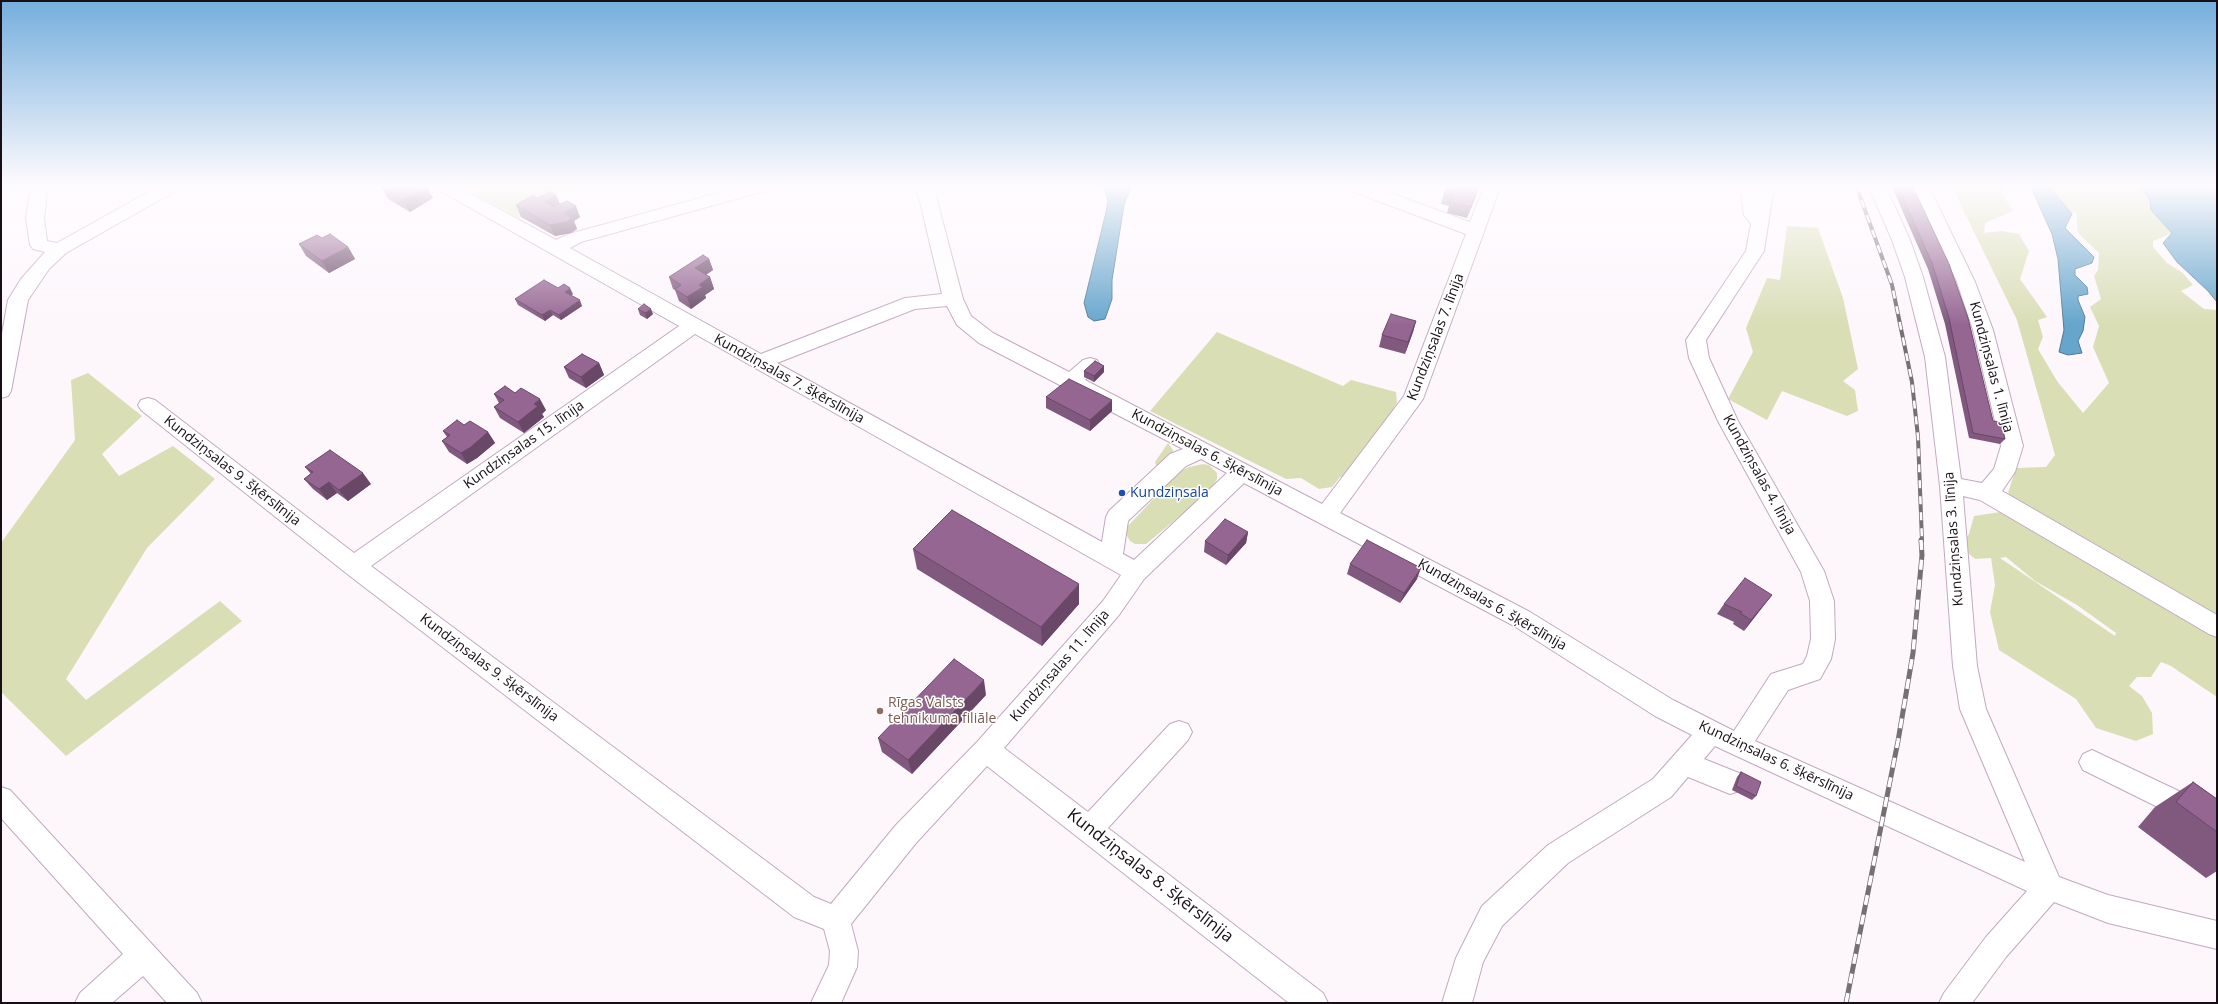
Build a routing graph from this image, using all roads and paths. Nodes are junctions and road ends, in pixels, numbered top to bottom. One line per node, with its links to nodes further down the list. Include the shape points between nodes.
1 (1476, 231): 23 (street, Kundziņsalas 7. līnija, via 1414,399)
2 (37, 232): 11 (street, via 39,245)
3 (90, 232): 11 (street)
4 (528, 232): 10 (street, Kundziņsalas 7. šķērslīnija)
5 (597, 232): 10 (street)
6 (937, 232): 12 (street, Kundziņsalas 6. šķērslīnija)
7 (1759, 232): 30 (street, Kundziņsalas 4. līnija, via 1755,251 1696,340 1699,358 1728,421 1812,571 1822,601 1823,639 1819,659 1811,672 1780,682)
8 (1897, 232): 21 (street, Kundziņsalas 3. līnija, via 1926,318 1942,402)
9 (1942, 232): 22 (street, Kundziņsalas 1. līnija, via 1966,282 1983,330 2012,446 2004,472 1994,486)
10 (556, 247): 13 (street, Kundziņsalas 7. šķērslīnija)
11 (60, 249): 17 (street, via 28,283 18,300)
12 (953, 299): 14 (street, via 912,303); 16 (street, Kundziņsalas 6. šķērslīnija, via 964,320 986,338)
13 (694, 325): 14 (street, Kundziņsalas 7. šķērslīnija); 25 (street, Kundziņsalas 15. līnija)
14 (759, 362): 24 (street, Kundziņsalas 7. šķērslīnija)
15 (1090, 366): 16 (street)
16 (1070, 382): 19 (street, Kundziņsalas 6. šķērslīnija)
17 (1, 391)
18 (148, 406): 25 (street, Kundziņsalas 9. šķērslīnija)
19 (1202, 450): 20 (street, Kundziņsalas 6. šķērslīnija); 24 (street, via 1178,460 1118,517)
20 (1242, 472): 23 (street, Kundziņsalas 6. šķērslīnija); 26 (street, Kundziņsalas 11. līnija)
21 (1951, 486): 22 (street); 38 (street, Kundziņsalas 3. līnija, via 1964,658 1973,709)
22 (1985, 492): 27 (street)
23 (1326, 515): 29 (street, Kundziņsalas 6. šķērslīnija, via 1522,618 1664,708)
24 (1112, 559): 26 (street, Kundziņsalas 7. šķērslīnija)
25 (354, 566): 39 (street, Kundziņsalas 9. šķērslīnija, via 804,907)
26 (1136, 572): 31 (street, Kundziņsalas 11. līnija, via 1110,608)
27 (2217, 627)
28 (1179, 732): 37 (street)
29 (1711, 732): 30 (street, Kundziņsalas 6. šķērslīnija); 33 (street)
30 (1739, 746): 38 (street, Kundziņsalas 6. šķērslīnija)
31 (986, 750): 37 (street, Kundziņsalas 8. šķērslīnija); 39 (street, Kundziņsalas 11. līnija, via 906,834)
32 (2092, 762): 36 (street, via 2201,815)
33 (1684, 763): 34 (street); 46 (street, via 1662,788 1558,854 1492,916 1470,958)
34 (1730, 782)
35 (1, 799): 41 (street)
36 (2217, 812)
37 (1090, 829): 45 (street, Kundziņsalas 8. šķērslīnija)
38 (2049, 887): 40 (street, Kundziņsalas 6. šķērslīnija, via 2108,909); 47 (street, via 1996,947)
39 (836, 920): 44 (street, via 844,951 843,967)
40 (2217, 936)
41 (143, 956): 42 (street); 43 (street)
42 (90, 1003)
43 (186, 1003)
44 (826, 1003)
45 (1313, 1003)
46 (1457, 1003)
47 (1954, 1003)

